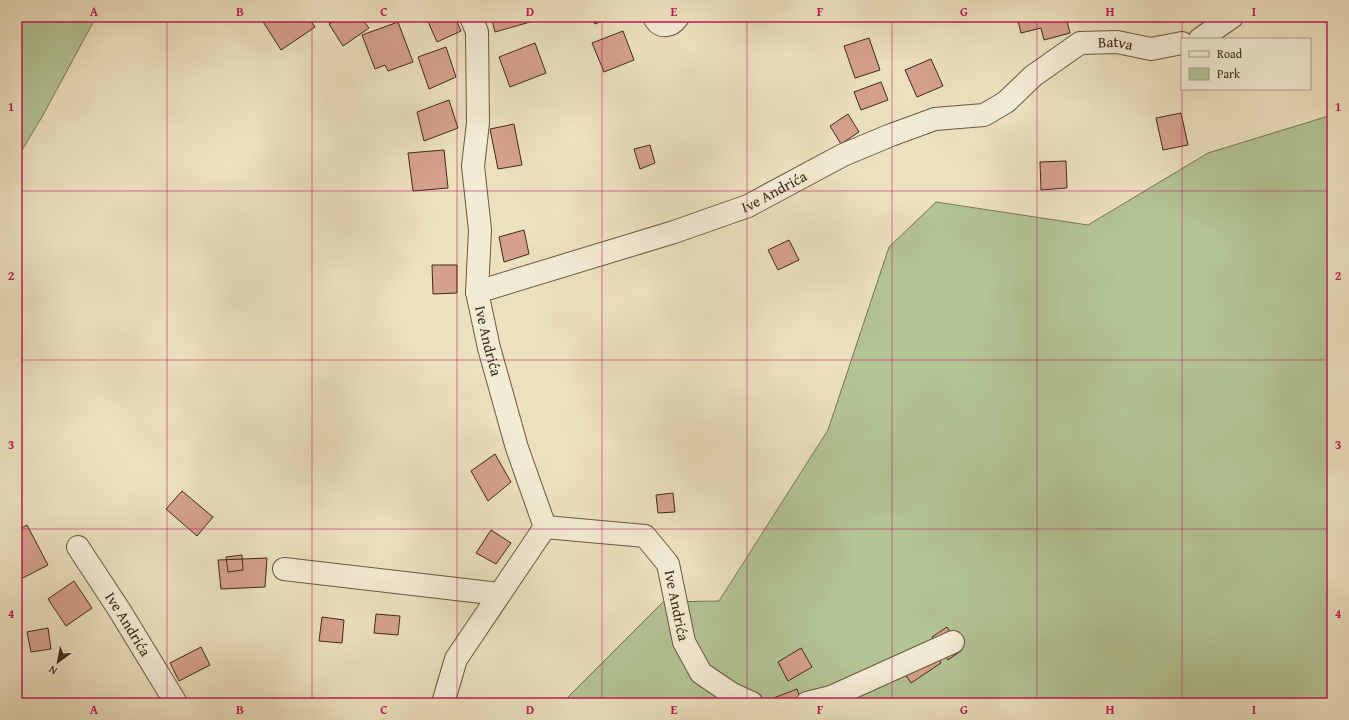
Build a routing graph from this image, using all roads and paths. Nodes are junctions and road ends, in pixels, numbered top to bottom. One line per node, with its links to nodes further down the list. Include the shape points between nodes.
1 (471, 17): 8 (street, Ive Andrića, via 477,32 478,123 473,166 480,230)
2 (654, 17): 3 (street, via 663,26 668,26)
3 (678, 17)
4 (1232, 17): 5 (street)
5 (1201, 38)
6 (1181, 43): 7 (street, Batva, via 1151,49 1117,42 1080,43)
7 (1053, 61): 8 (street, Ive Andrića, via 1006,102 984,114 935,119 891,134 843,155 748,206 674,232)
8 (477, 292): 9 (street, Ive Andrića, via 489,348 517,448)
9 (544, 527): 12 (street); 16 (street, Ive Andrića, via 645,536 668,564 684,642 701,673 732,694)
10 (78, 547): 14 (street, Ive Andrića)
11 (284, 569): 12 (street)
12 (499, 594): 15 (street, via 456,659)
13 (954, 642): 17 (street, via 831,697)
14 (176, 703)
15 (443, 703)
16 (752, 703)
17 (807, 703)

